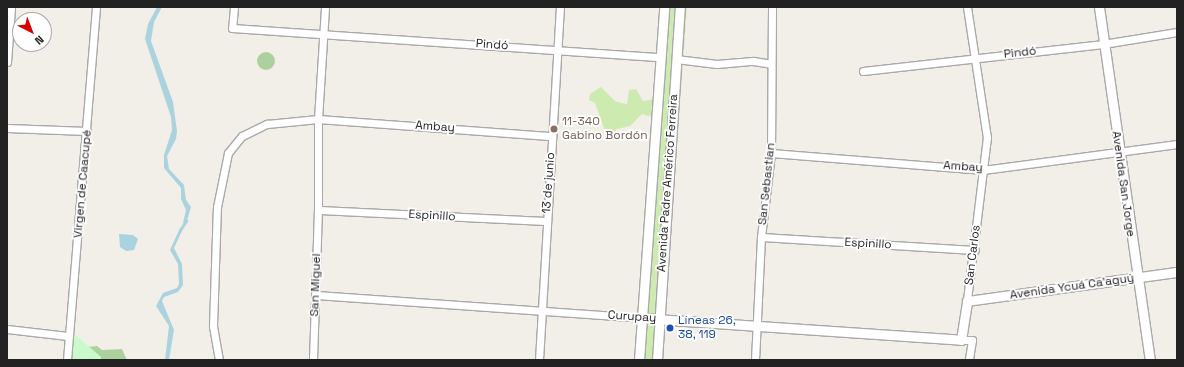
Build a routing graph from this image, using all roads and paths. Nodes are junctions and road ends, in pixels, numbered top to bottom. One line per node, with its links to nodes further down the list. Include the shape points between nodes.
1 (11, 7): 18 (street)
2 (96, 7): 23 (street, Virgen de Caacupé)
3 (234, 7): 12 (street, Pindó, via 232,28)
4 (325, 7): 12 (street, San Miguel)
5 (560, 7): 14 (street, 13 de junio)
6 (664, 7): 15 (street, Avenida Padre Américo Ferreira)
7 (680, 7): 17 (street, Avenida Padre Américo Ferreira)
8 (772, 7): 19 (street, San Sebastian)
9 (967, 7): 16 (street, San Carlos)
10 (1099, 7): 13 (street, Avenida San Jorge)
11 (1177, 32): 13 (street, Pindó)
12 (324, 33): 14 (street, Pindó); 21 (street, San Miguel)
13 (1104, 44): 16 (street, Pindó); 26 (street, Avenida San Jorge)
14 (559, 50): 15 (street, Pindó); 24 (street, 13 de junio)
15 (660, 57): 38 (street, Avenida Padre Américo Ferreira)
16 (975, 58): 20 (street, Pindó); 28 (street, San Carlos, via 987,137)
17 (676, 59): 19 (street, via 717,64); 39 (street, Avenida Padre Américo Ferreira)
18 (7, 62)
19 (771, 64): 27 (street, San Sebastian)
20 (863, 72)
21 (318, 119): 24 (street, Ambay); 29 (street, San Miguel); 45 (street, Ambay, via 267,124 242,136 228,153 218,206 213,326)
22 (7, 128): 23 (street)
23 (87, 131): 42 (street, Virgen de Caacupé)
24 (552, 136): 30 (street, 13 de junio)
25 (1177, 144): 26 (street, Ambay)
26 (1119, 151): 28 (street, Ambay); 34 (street, Avenida San Jorge)
27 (771, 152): 28 (street, Ambay); 31 (street, San Sebastian)
28 (983, 170): 32 (street, San Carlos)
29 (318, 210): 30 (street, Espinillo); 35 (street, San Miguel)
30 (547, 221): 37 (street, 13 de junio)
31 (761, 238): 32 (street, Espinillo); 40 (street, San Sebastian)
32 (975, 250): 36 (street, San Carlos)
33 (1177, 272): 34 (street, Avenida Ycuá Ca'aguý)
34 (1137, 278): 36 (street, Avenida Ycuá Ca'aguý); 52 (street, Avenida San Jorge)
35 (316, 295): 37 (street, Curupay); 46 (street, San Miguel)
36 (967, 301): 43 (street, San Carlos)
37 (543, 311): 38 (street, Curupay); 47 (street, 13 de junio)
38 (641, 318): 39 (street, Curupay); 48 (street, Avenida Padre Américo Ferreira)
39 (659, 319): 40 (street, Curupay); 49 (street, Avenida Padre Américo Ferreira)
40 (755, 327): 43 (street, Curupay); 50 (street, San Sebastian)
41 (7, 329): 42 (street)
42 (68, 336): 44 (street, Virgen de Caacupé)
43 (961, 340): 51 (street, Curupay, via 972,340)
44 (67, 360)
45 (219, 360)
46 (313, 360)
47 (539, 360)
48 (639, 360)
49 (657, 360)
50 (755, 360)
51 (969, 360)
52 (1150, 360)

